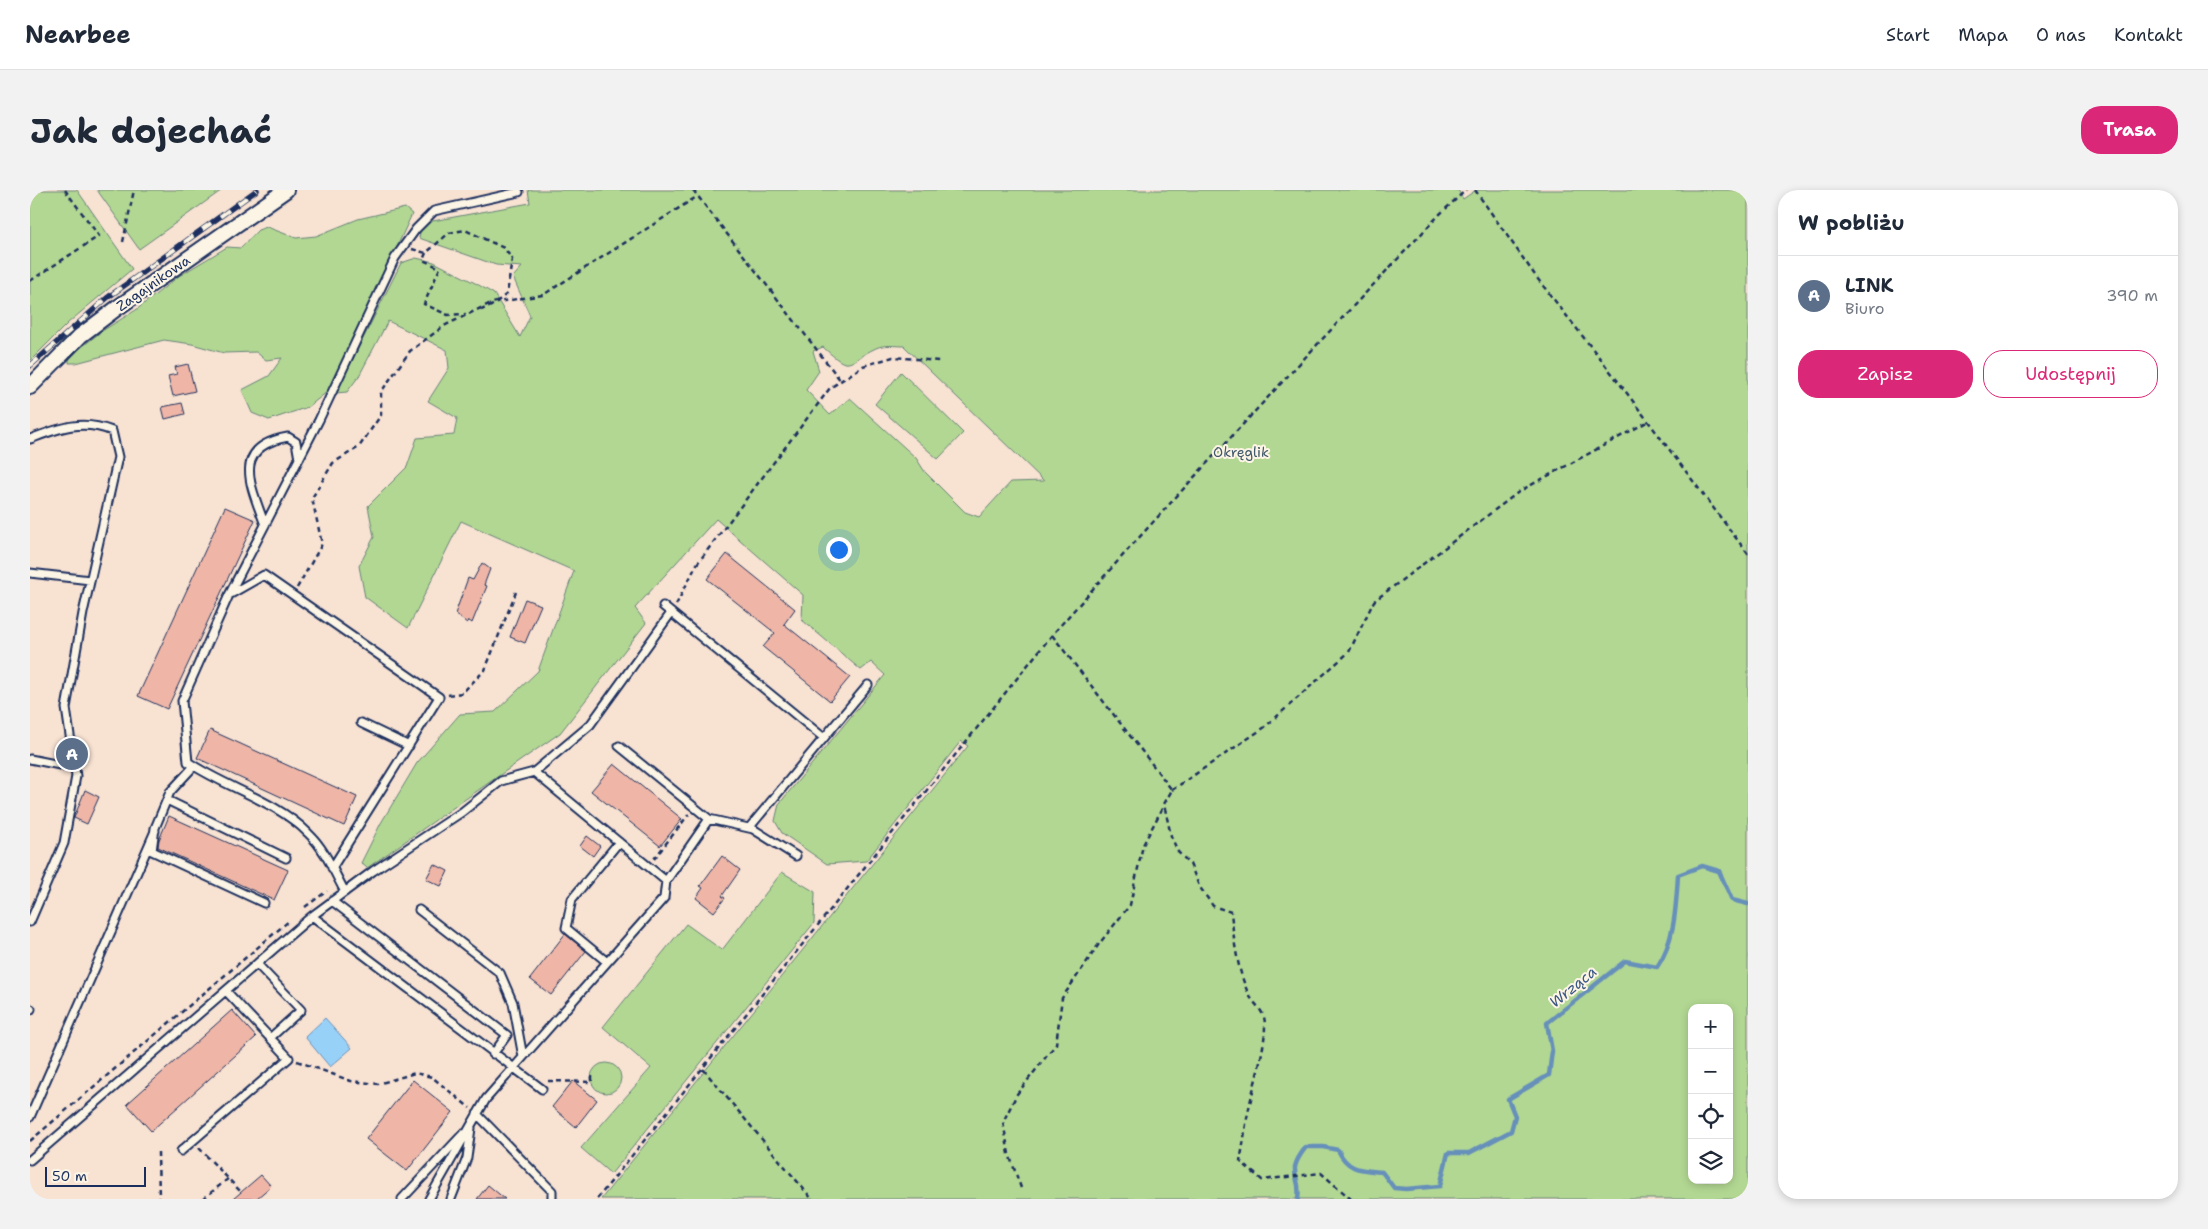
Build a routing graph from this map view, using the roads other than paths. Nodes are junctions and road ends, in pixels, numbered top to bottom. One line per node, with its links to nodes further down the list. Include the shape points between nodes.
1 (286, 190): 3 (street, Zagajnikowa, via 80,336)
2 (519, 192): 5 (lane, via 434,211 416,229 395,258)
3 (30, 387)
4 (30, 439): 8 (lane, via 62,427 94,424 112,431 118,457)
5 (299, 459): 6 (lane); 6 (lane, via 296,442 288,436 270,440 256,450 248,465)
6 (265, 525): 9 (lane)
7 (30, 573): 8 (lane)
8 (90, 580): 19 (lane, via 66,708)
9 (229, 595): 15 (lane, via 264,575 439,697); 18 (lane, via 182,700 188,762)
10 (663, 606): 11 (lane)
11 (671, 613): 14 (lane); 20 (lane, via 590,724)
12 (868, 685): 14 (lane)
13 (361, 723): 15 (lane)
14 (824, 738): 23 (lane)
15 (409, 746): 28 (lane)
16 (619, 746): 22 (lane)
17 (30, 759): 19 (lane)
18 (194, 766): 21 (lane, via 170,792); 28 (lane, via 275,808 309,833)
19 (75, 768): 35 (lane, via 64,843)
20 (534, 772): 25 (lane); 30 (lane, via 502,781)
21 (167, 800): 24 (lane); 27 (lane)
22 (709, 819): 23 (lane); 29 (lane)
23 (749, 828): 26 (lane)
24 (154, 831): 32 (lane, via 152,851); 45 (lane)
25 (619, 842): 29 (lane); 36 (lane, via 572,899 566,928)
26 (796, 856)
27 (286, 858)
28 (332, 868): 30 (lane)
29 (666, 880): 36 (lane, via 664,898)
30 (345, 892): 31 (lane)
31 (332, 901): 34 (lane); 40 (lane, via 507,1035)
32 (264, 903)
33 (419, 910): 41 (lane, via 500,973 513,1003)
34 (312, 916): 37 (lane); 40 (lane)
35 (30, 922)
36 (607, 962): 41 (lane)
37 (257, 964): 38 (lane); 39 (lane, via 301,1010)
38 (226, 991): 39 (lane); 48 (lane)
39 (270, 1038): 47 (lane, via 289,1058)
40 (493, 1054): 42 (lane)
41 (523, 1057): 42 (lane)
42 (513, 1068): 43 (lane); 44 (lane, via 486,1099)
43 (542, 1089)
44 (478, 1114): 46 (lane); 52 (lane, via 552,1191)
45 (30, 1117)
46 (471, 1124): 49 (lane); 50 (lane); 51 (lane, via 467,1158)
47 (181, 1151)
48 (30, 1160)
49 (402, 1199)
50 (429, 1199)
51 (451, 1199)
52 (552, 1199)

